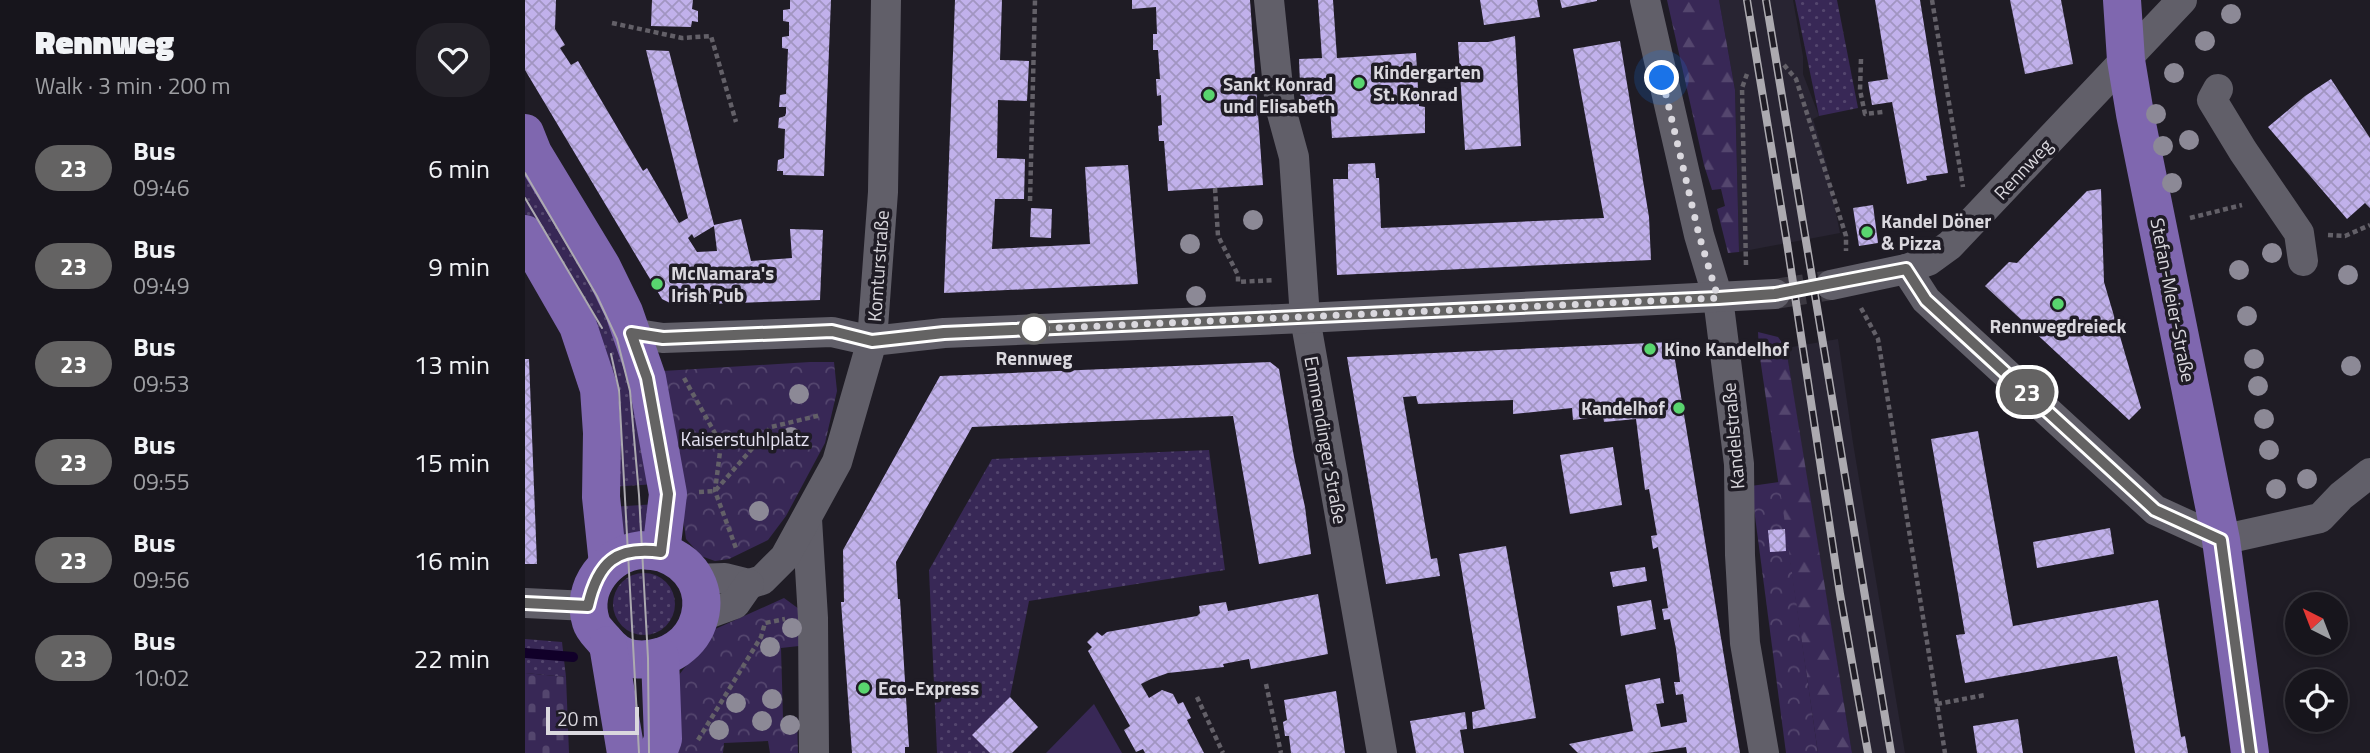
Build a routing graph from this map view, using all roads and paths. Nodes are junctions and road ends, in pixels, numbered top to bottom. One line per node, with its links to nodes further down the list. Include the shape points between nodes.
1 (886, 0): 34 (street, Komturstraße, via 883,192)
2 (1035, 0): 19 (path)
3 (1269, 0): 29 (street, Emmendinger Straße, via 1280,106 1294,157)
4 (1645, 0): 31 (street, Kandelstraße)
5 (1932, 0): 23 (path)
6 (2098, 0): 11 (main road, Stefan-Meier-Straße, via 2106,26)
7 (2122, 0): 11 (main road, Stefan-Meier-Straße)
8 (2182, 0): 11 (street, Rennweg)
9 (612, 23): 16 (path, via 682,38 712,36)
10 (1861, 59): 15 (path, via 1865,114)
11 (2126, 60): 23 (street, Rennweg); 40 (main road, Stefan-Meier-Straße)
12 (1784, 65): 27 (path, via 1796,79 1846,236)
13 (1748, 71): 28 (path, via 1742,88)
14 (2218, 89): 25 (street, via 2212,100)
15 (1883, 112)
16 (736, 122)
17 (525, 133): 33 (main road)
18 (1215, 188): 29 (path, via 1218,236 1238,282)
19 (1030, 201)
20 (2217, 211): 21 (path)
21 (2202, 215)
22 (2370, 225): 25 (path)
23 (1969, 226): 26 (street, Rennweg, via 1928,261)
24 (525, 234): 42 (main road, via 578,326 599,389)
25 (2301, 247)
26 (1906, 269): 27 (street, Rennweg); 40 (street, via 1926,300 2155,510)
27 (1841, 274): 54 (path, via 1878,339)
28 (1746, 277)
29 (1302, 278): 32 (street, Emmendinger Straße)
30 (1775, 294): 31 (street)
31 (1718, 298): 32 (street); 62 (street, Kandelstraße, via 1738,464 1745,643)
32 (1305, 318): 34 (street, via 944,333); 61 (street, Emmendinger Straße)
33 (647, 335): 34 (street, via 832,331); 37 (path, via 692,395 721,444); 38 (main road, via 647,378)
34 (872, 341): 35 (street, Komturstraße)
35 (852, 415): 37 (path, via 827,413 771,427); 39 (street, Komturstraße, via 837,462)
36 (2370, 473): 40 (street, via 2320,518)
37 (715, 491): 38 (path)
38 (668, 494): 41 (main road)
39 (807, 519): 44 (street, Komturstraße, via 785,557 762,580); 48 (street)
40 (2221, 540): 64 (main road, Stefan-Meier-Straße)
41 (661, 552): 42 (main road, via 628,551); 43 (main road, via 676,559)
42 (608, 564): 46 (main road, via 594,581)
43 (693, 579): 44 (street, via 725,578); 47 (main road, via 701,595)
44 (749, 584): 47 (street, Komturstraße, via 735,604)
45 (525, 603): 46 (street)
46 (588, 606): 49 (main road, via 592,625)
47 (702, 616): 50 (main road, via 680,648)
48 (813, 618): 55 (path, via 765,623); 58 (street)
49 (608, 645): 50 (main road, via 634,659); 56 (main road)
50 (660, 657): 57 (main road, via 663,739)
51 (1266, 684): 60 (path)
52 (1985, 695): 54 (path)
53 (1197, 697): 59 (path)
54 (1937, 704): 63 (path)
55 (698, 741)
56 (627, 753)
57 (658, 753)
58 (814, 753)
59 (1223, 753)
60 (1281, 753)
61 (1381, 753)
62 (1764, 753)
63 (1945, 753)
64 (2250, 753)

